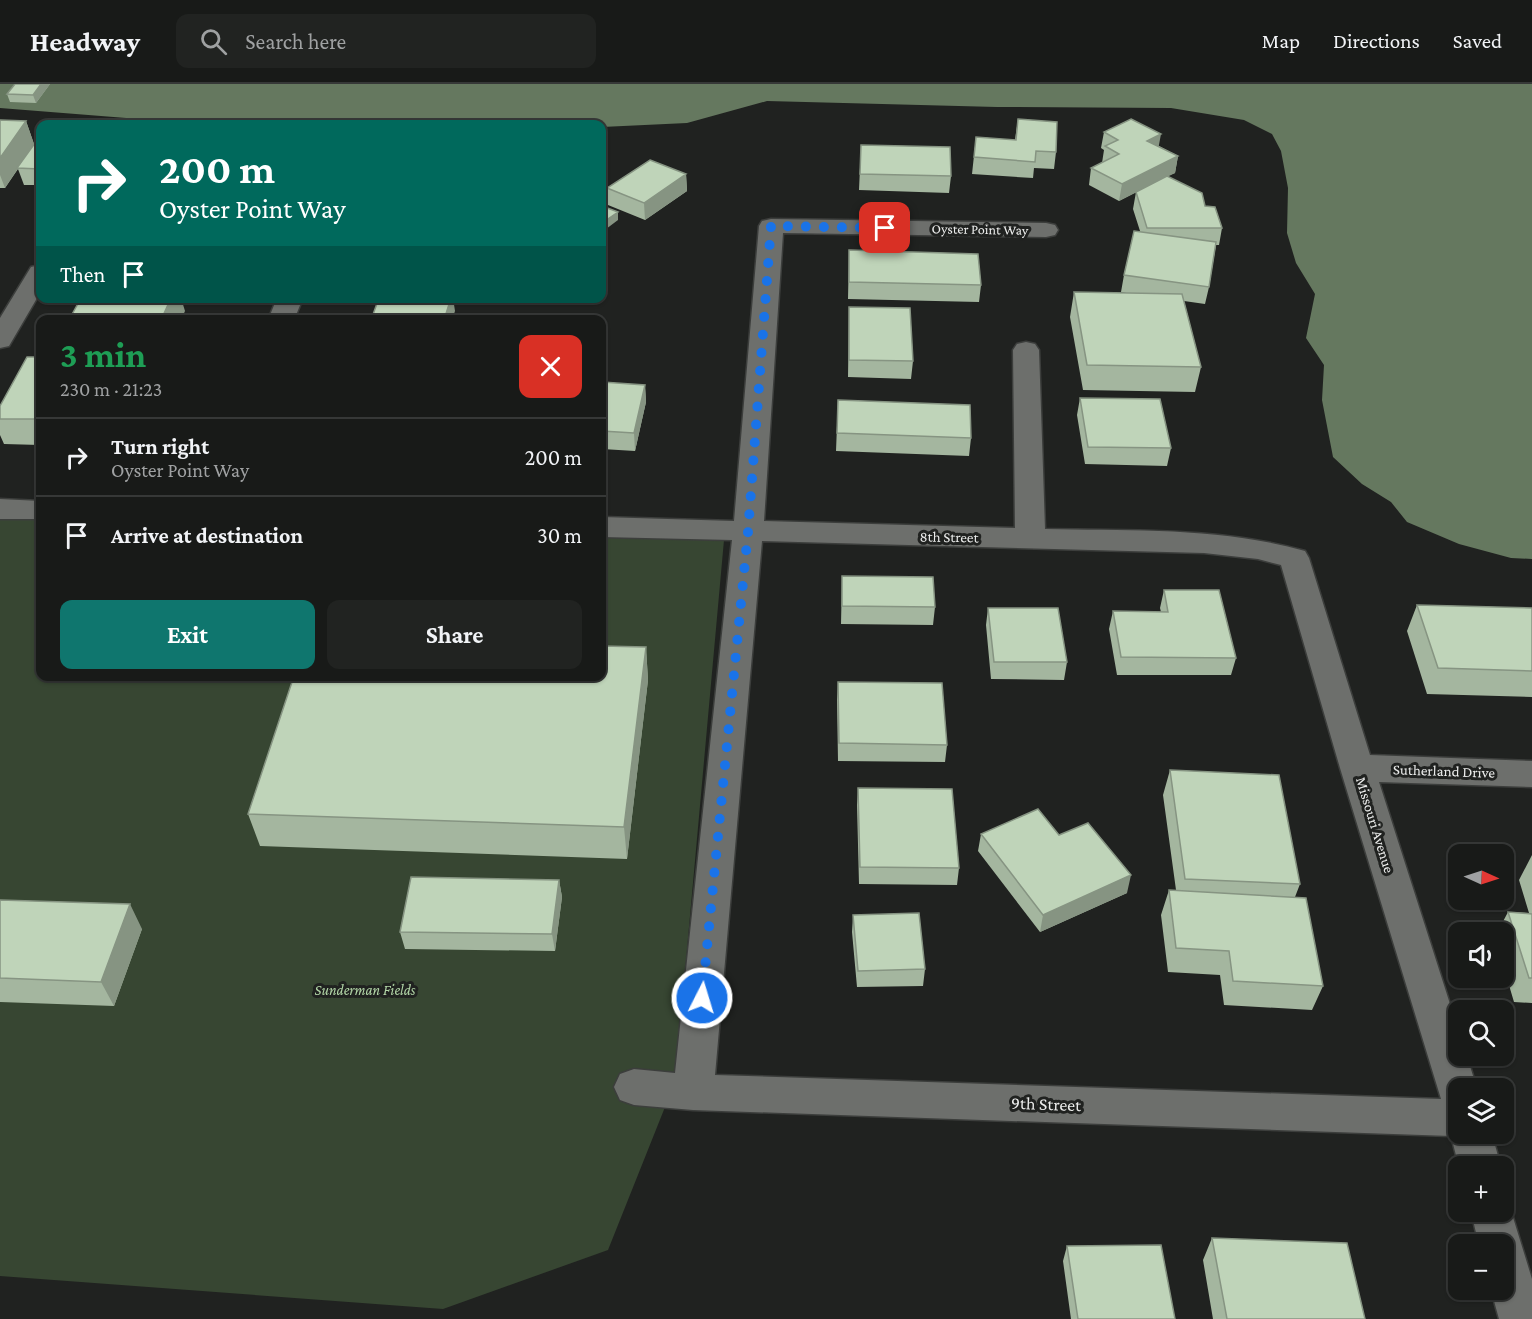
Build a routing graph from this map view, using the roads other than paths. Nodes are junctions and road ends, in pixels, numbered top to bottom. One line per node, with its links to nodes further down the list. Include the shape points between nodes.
1 (1046, 230): 8 (street, Oyster Point Way, via 771,226)
2 (36, 279): 3 (street)
3 (0, 340)
4 (1026, 350): 9 (street)
5 (0, 509): 6 (street)
6 (36, 510)
7 (606, 527): 8 (street, 8th Street)
8 (748, 532): 9 (street, 8th Street); 15 (street)
9 (1030, 538): 10 (street, 8th Street, via 1204,543)
10 (1294, 558): 11 (street, Missouri Avenue)
11 (1357, 768): 12 (street, Sutherland Drive); 13 (street, Missouri Avenue)
12 (1532, 774)
13 (1454, 1078)
14 (634, 1088): 15 (street, 9th Street)
15 (693, 1092): 16 (street, 9th Street)
16 (1448, 1118)
17 (1514, 1293): 18 (street)
18 (1521, 1319)

